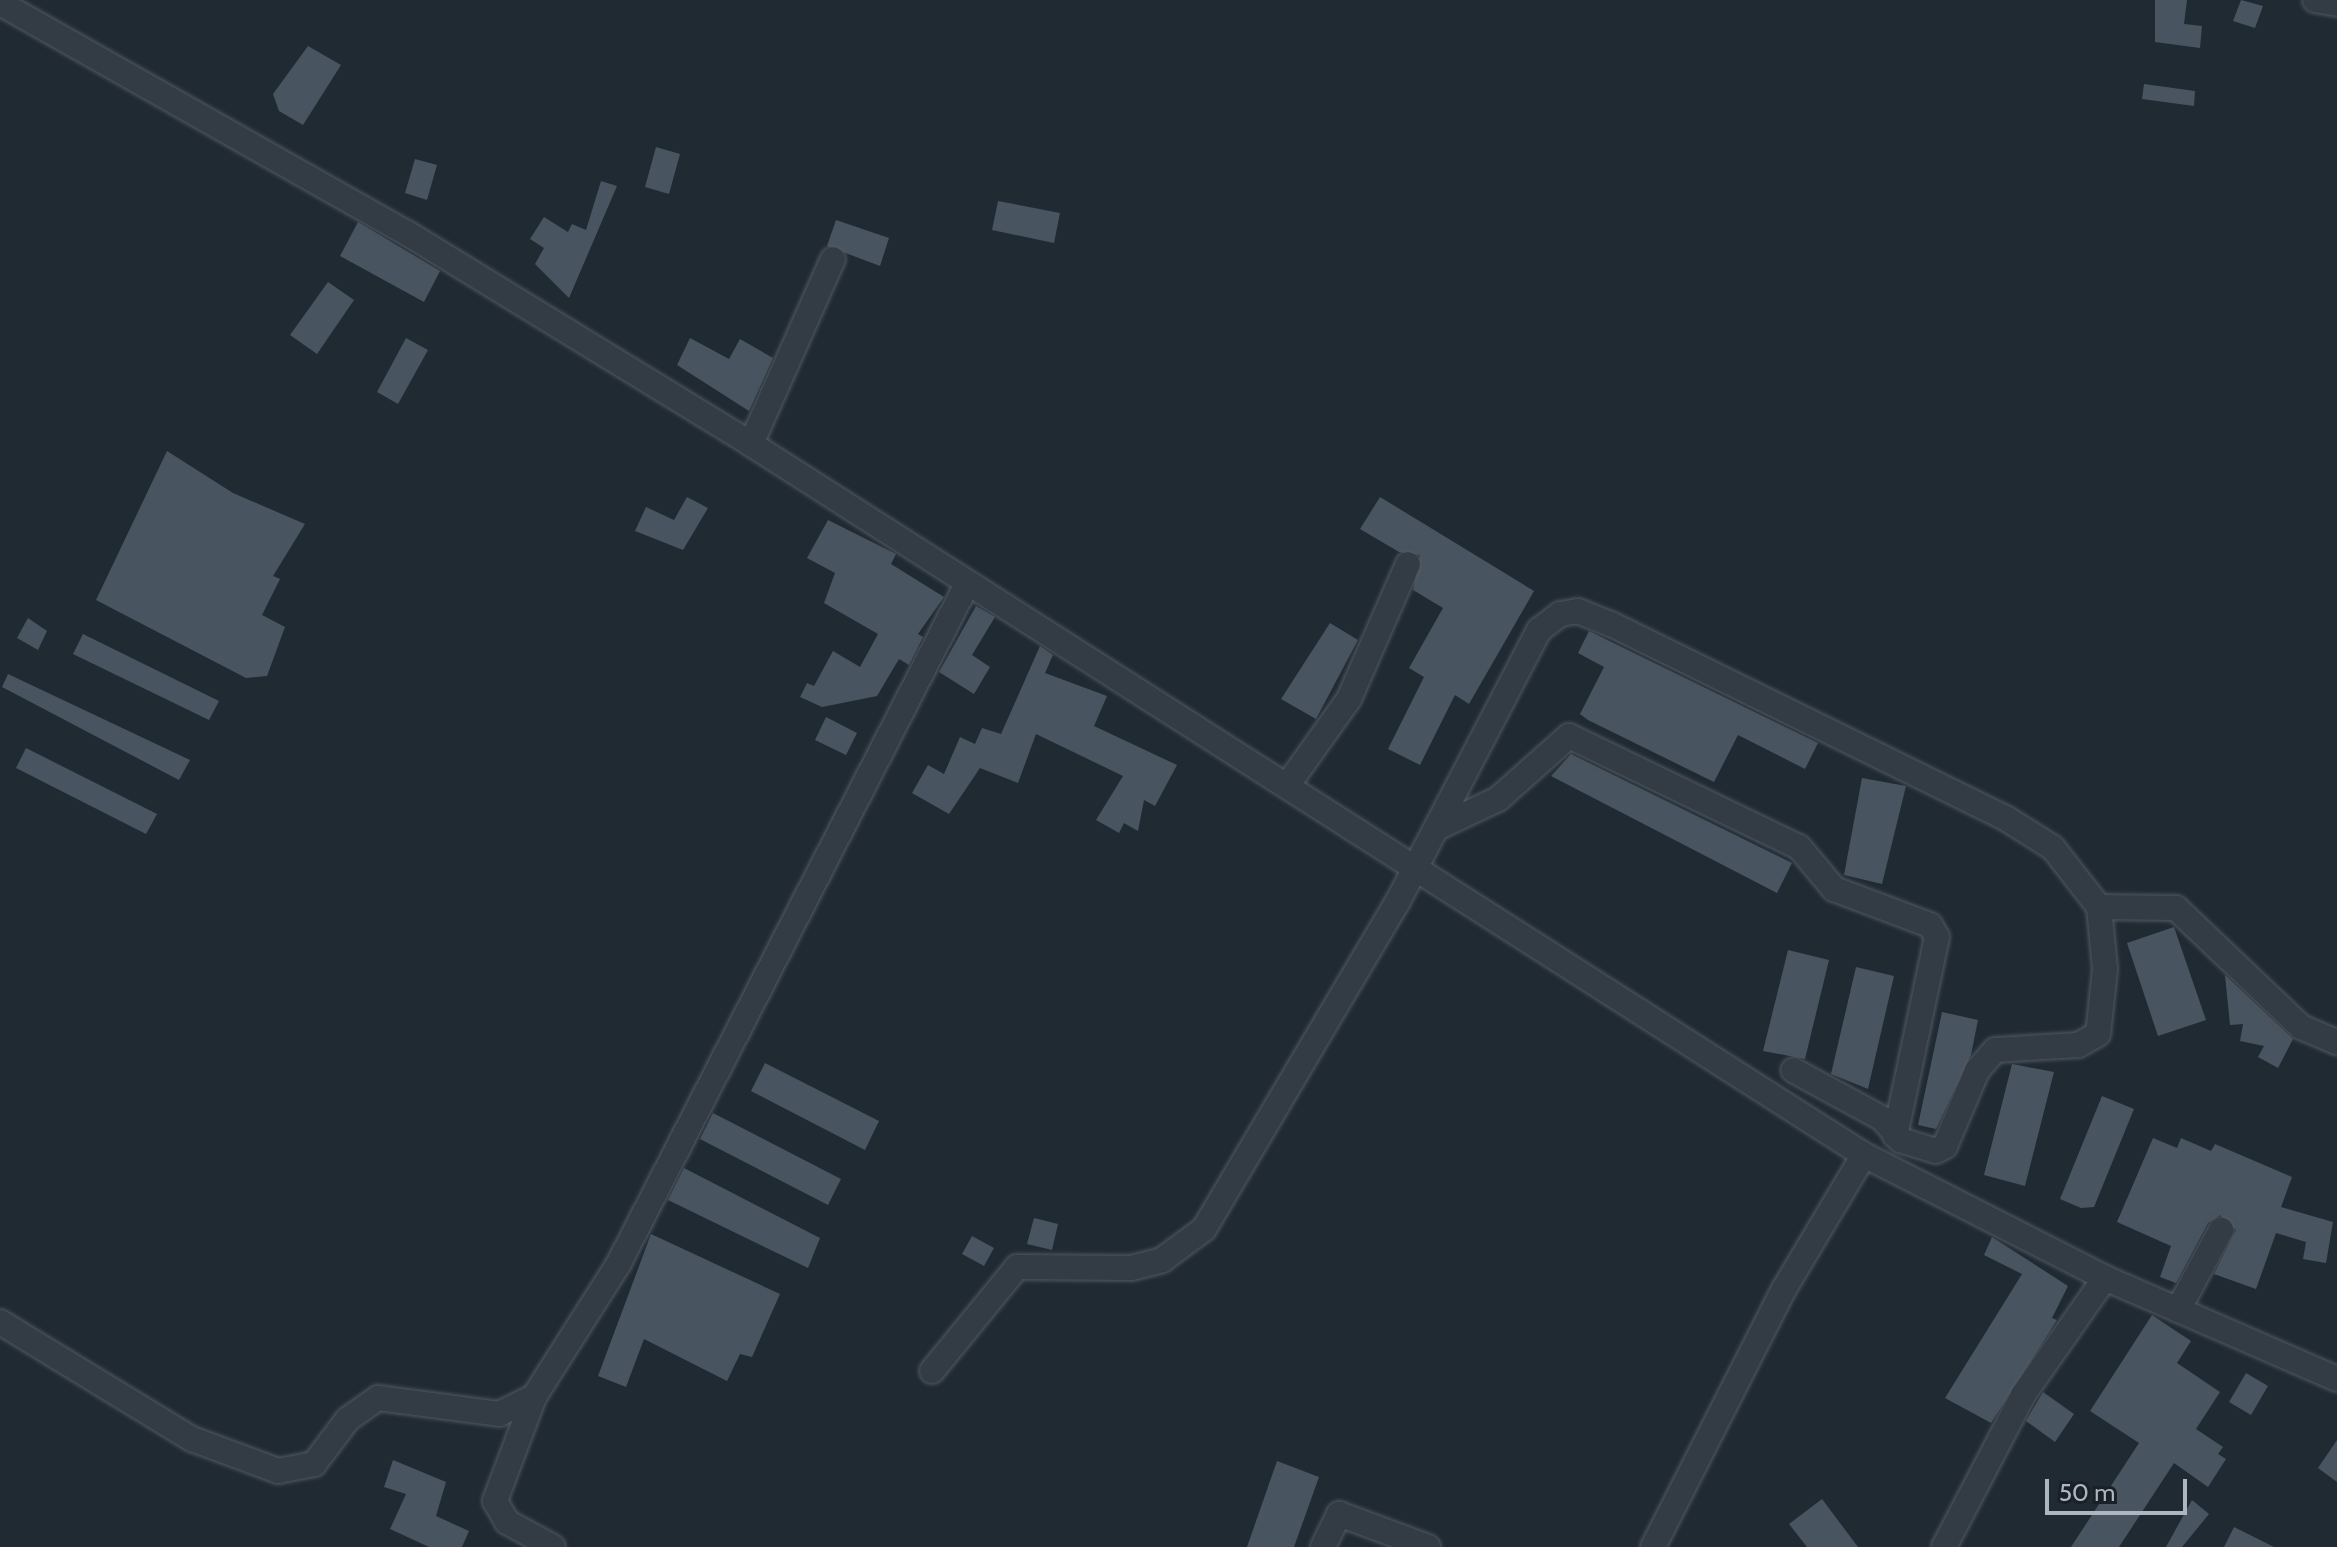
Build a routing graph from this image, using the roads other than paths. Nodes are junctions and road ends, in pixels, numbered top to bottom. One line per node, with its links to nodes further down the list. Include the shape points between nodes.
1 (2315, 0): 3 (street)
2 (0, 3): 5 (street, via 394,225)
3 (2337, 4)
4 (833, 259): 5 (street)
5 (751, 444): 7 (street)
6 (1408, 564): 8 (street, via 1349,699)
7 (967, 584): 8 (street); 22 (street, via 619,1263)
8 (1289, 783): 10 (street)
9 (1437, 828): 10 (street); 11 (street, via 1539,630 1560,614 1578,611 2015,823 2053,848); 14 (street, via 1498,799 1569,736 1799,847 1834,889 1930,925 1937,937)
10 (1419, 864): 15 (street); 20 (street, via 1242,1175 1188,1246 1131,1268 1017,1267)
11 (2099, 907): 12 (street, via 2176,908 2301,1027); 14 (street, via 2105,969 2098,1034 2078,1045 1995,1050 1977,1071 1945,1146 1921,1148)
12 (2337, 1042)
13 (1793, 1070): 14 (street, via 1883,1119)
14 (1895, 1136)
15 (1864, 1155): 17 (street); 26 (street, via 1784,1289)
16 (2221, 1230): 18 (street)
17 (2105, 1278): 18 (street); 27 (street, via 2023,1395)
18 (2178, 1310): 21 (street)
19 (0, 1322): 22 (street, via 192,1439 278,1471 314,1464 348,1419 378,1398 499,1414)
20 (932, 1371)
21 (2336, 1377)
22 (534, 1397): 23 (street, via 495,1501 507,1522)
23 (553, 1547)
24 (1323, 1547): 25 (street, via 1339,1514)
25 (1428, 1547)
26 (1653, 1547)
27 (1944, 1547)

